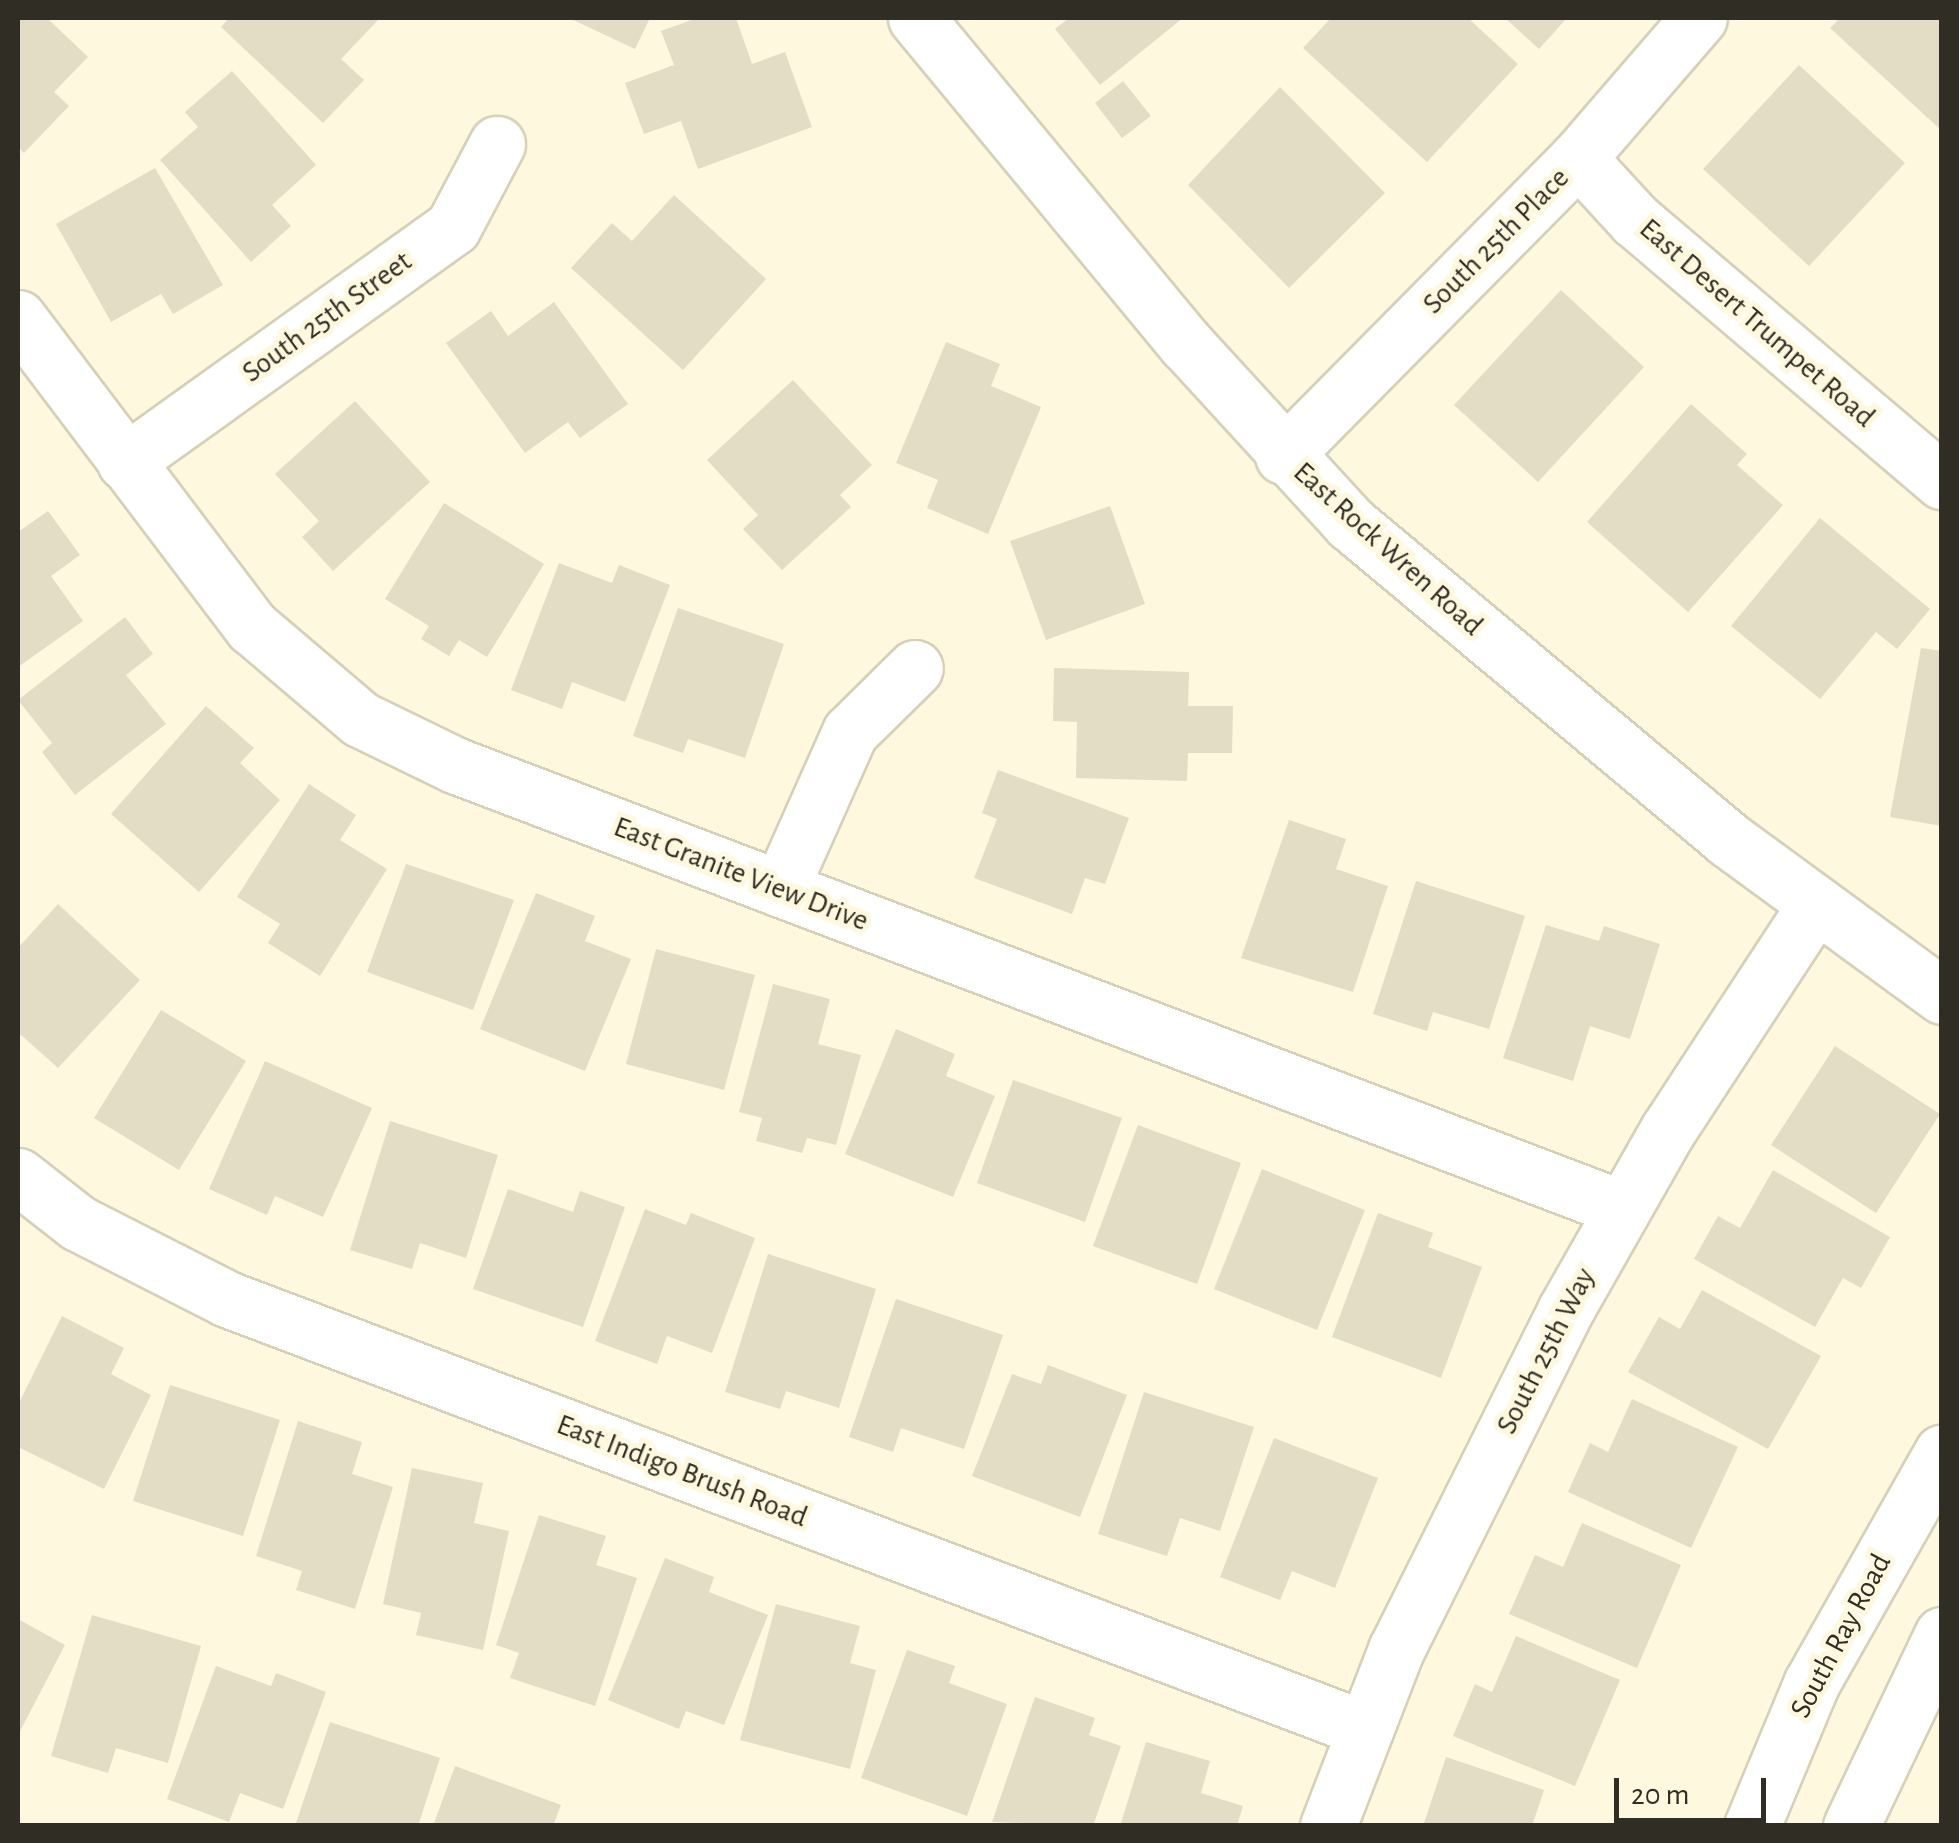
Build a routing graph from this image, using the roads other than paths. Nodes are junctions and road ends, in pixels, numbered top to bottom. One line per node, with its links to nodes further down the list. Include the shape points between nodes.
1 (916, 18): 6 (street, East Rock Wren Road)
2 (1699, 18): 4 (street, South 25th Place)
3 (497, 144): 7 (street, South 25th Street, via 453,227)
4 (1578, 158): 6 (street, South 25th Place); 8 (street, East Desert Trumpet Road, via 1635,220)
5 (18, 318): 7 (street, East Granite View Drive)
6 (1283, 456): 11 (street, East Rock Wren Road, via 1365,536)
7 (126, 462): 10 (street, East Granite View Drive, via 252,627 360,719 456,766)
8 (1942, 481)
9 (915, 668): 10 (street, via 850,732)
10 (780, 889): 14 (street, East Granite View Drive)
11 (1816, 904): 12 (street, East Rock Wren Road); 14 (street, South 25th Way)
12 (1942, 996)
13 (18, 1176): 17 (street, East Indigo Brush Road, via 78,1222 227,1299)
14 (1621, 1208): 17 (street, South 25th Way, via 1405,1632)
15 (1942, 1452): 19 (street, South Ray Road, via 1811,1684)
16 (1942, 1635): 20 (street)
17 (1366, 1729): 18 (street, South 25th Way)
18 (1328, 1826)
19 (1752, 1826)
20 (1851, 1826)

